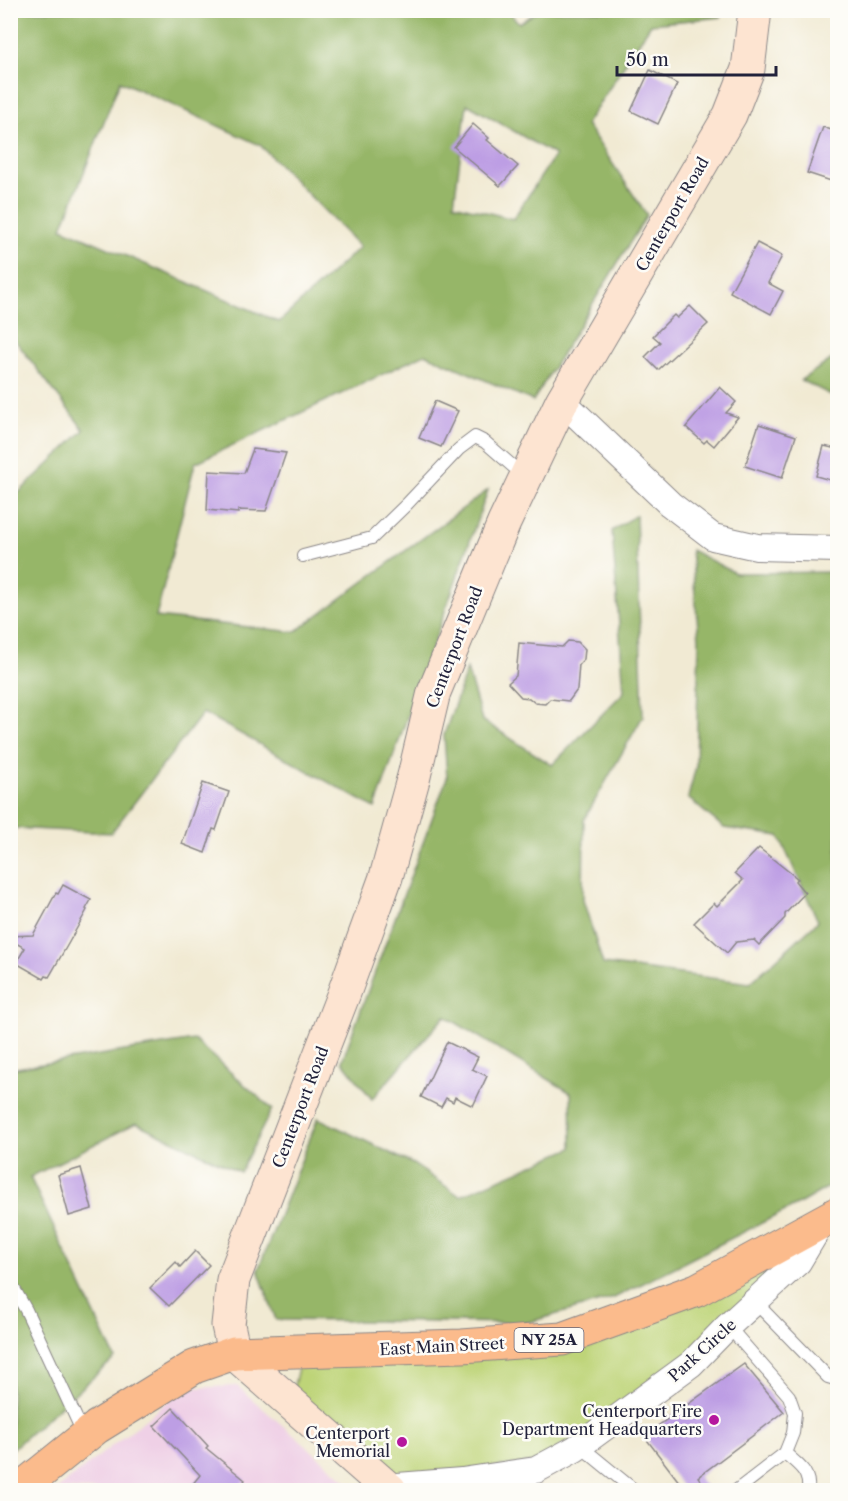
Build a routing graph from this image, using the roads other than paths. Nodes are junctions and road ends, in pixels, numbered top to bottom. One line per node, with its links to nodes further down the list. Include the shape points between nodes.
1 (755, 10): 2 (main road, Centerport Road, via 748,69 730,115)
2 (562, 401): 3 (main road, Centerport Road); 4 (street, via 670,504 713,537 757,548)
3 (526, 478): 5 (lane, via 475,437 372,538); 10 (main road, Centerport Road, via 434,692 386,876 233,1280 228,1325)
4 (837, 549)
5 (303, 556)
6 (830, 1218): 8 (street, Park Circle, via 798,1262); 10 (main road, East Main Street / NY 25A, via 697,1290 562,1339)
7 (10, 1282): 12 (lane)
8 (755, 1302): 9 (street, Park Circle); 11 (lane, via 828,1377)
9 (728, 1326): 13 (street, Park Circle, via 691,1364); 14 (lane, via 789,1396 795,1413)
10 (234, 1353): 12 (main road, NY 25A, via 194,1367); 15 (main road)
11 (837, 1380)
12 (85, 1436): 16 (main road, NY 25A)
13 (579, 1445): 15 (street, Park Circle, via 536,1470); 17 (lane)
14 (785, 1454): 18 (lane); 19 (lane, via 801,1467 809,1481)
15 (388, 1489)
16 (19, 1491)
17 (634, 1491)
18 (737, 1491)
19 (808, 1491)

